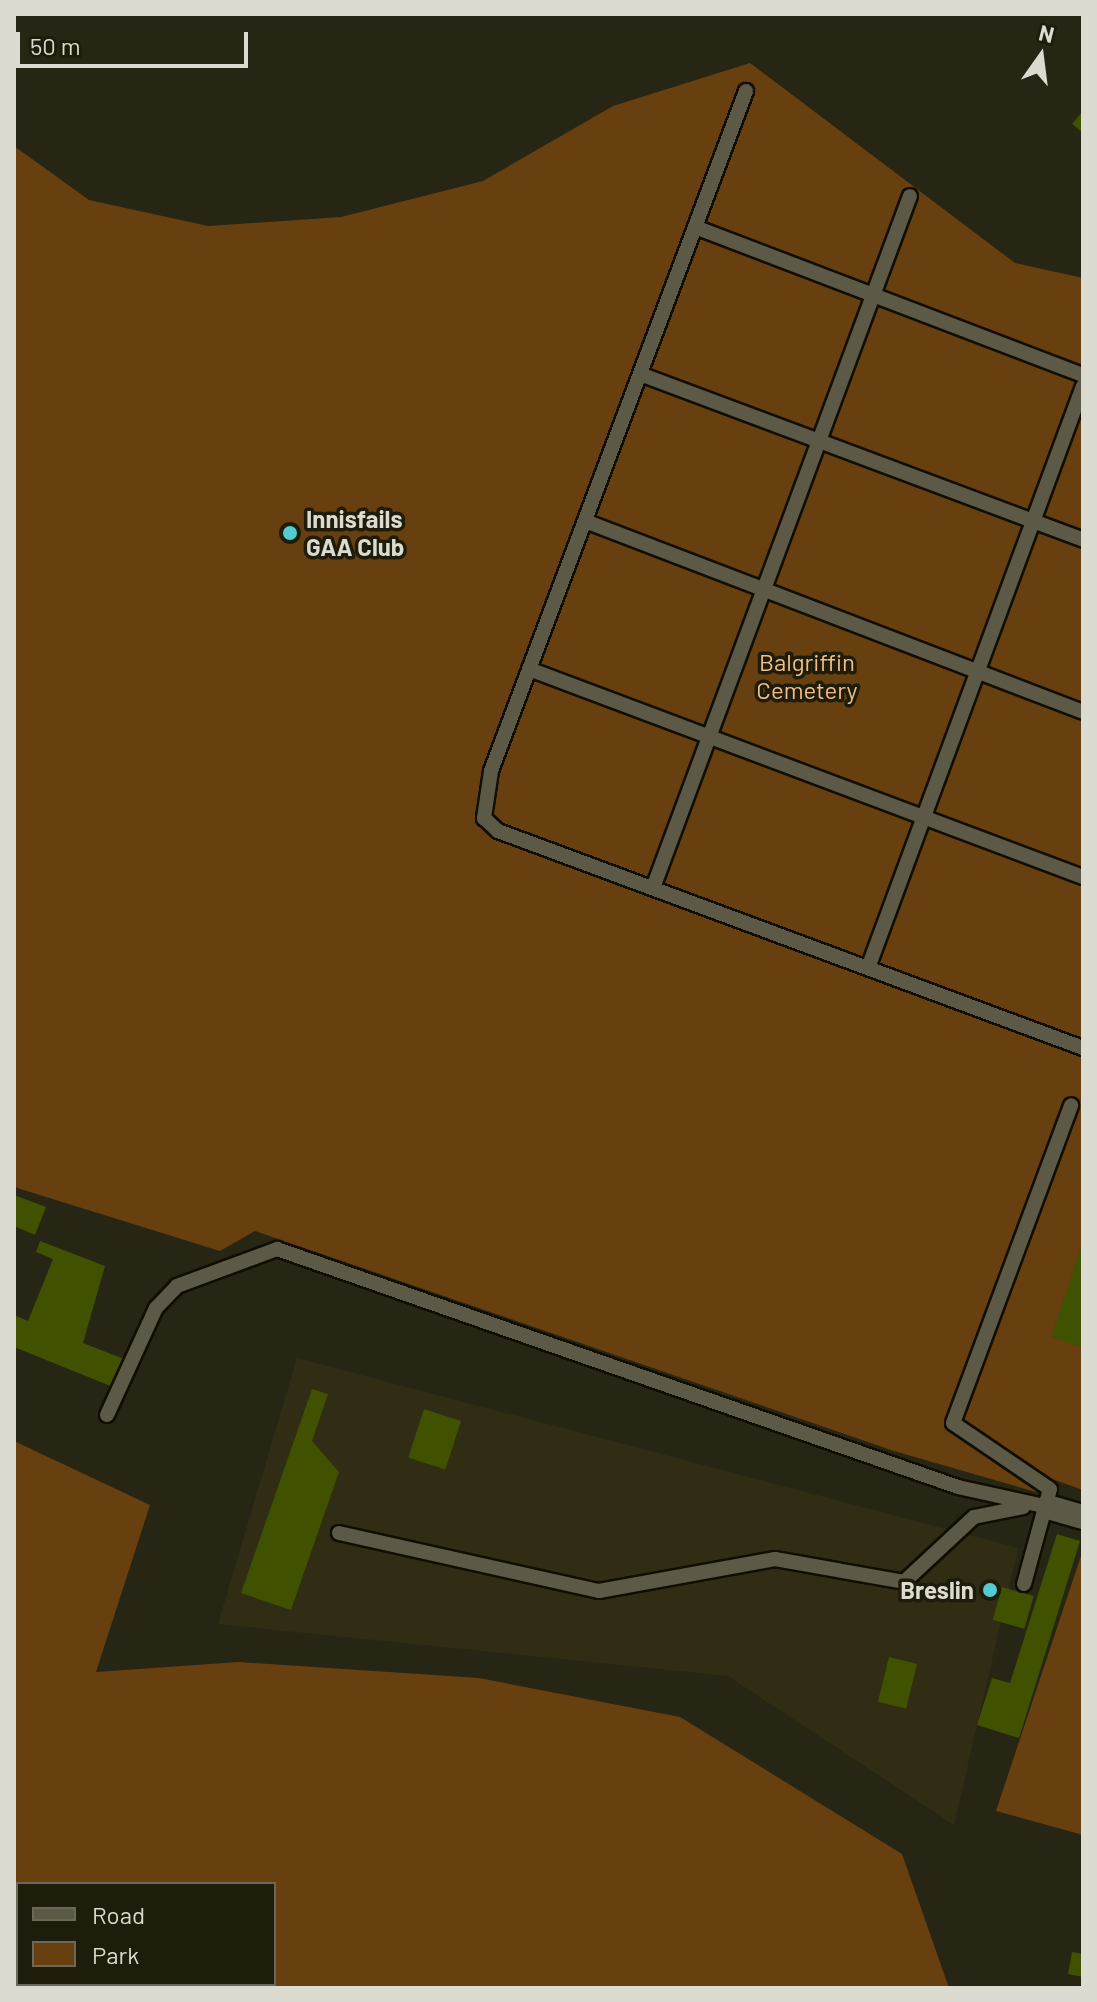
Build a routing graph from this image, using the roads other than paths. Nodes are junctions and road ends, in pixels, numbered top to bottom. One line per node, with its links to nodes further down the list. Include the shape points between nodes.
1 (746, 91): 3 (lane)
2 (910, 196): 4 (lane)
3 (695, 227): 4 (lane); 5 (lane)
4 (873, 295): 6 (lane); 8 (lane)
5 (640, 374): 8 (lane); 9 (lane)
6 (1083, 375)
7 (1083, 386): 10 (lane)
8 (819, 441): 10 (lane); 12 (lane)
9 (585, 521): 12 (lane); 13 (lane)
10 (1033, 521): 11 (lane); 14 (lane)
11 (1083, 540)
12 (764, 590): 14 (lane); 16 (lane)
13 (529, 669): 16 (lane); 19 (lane, via 491,771 484,818 498,831)
14 (978, 671): 15 (lane); 17 (lane)
15 (1083, 712)
16 (709, 737): 17 (lane); 19 (lane)
17 (924, 817): 18 (lane); 20 (lane)
18 (1083, 877)
19 (653, 888): 20 (lane)
20 (868, 968): 21 (lane)
21 (1083, 1048)
22 (1071, 1105): 24 (lane, via 953,1423 1050,1489)
23 (107, 1415): 24 (lane, via 156,1308 177,1286 277,1249 958,1487)
24 (1048, 1507): 25 (street); 26 (lane, via 974,1517 904,1582 775,1559 599,1591); 27 (lane)
25 (1083, 1517)
26 (339, 1533)
27 (1024, 1584)

